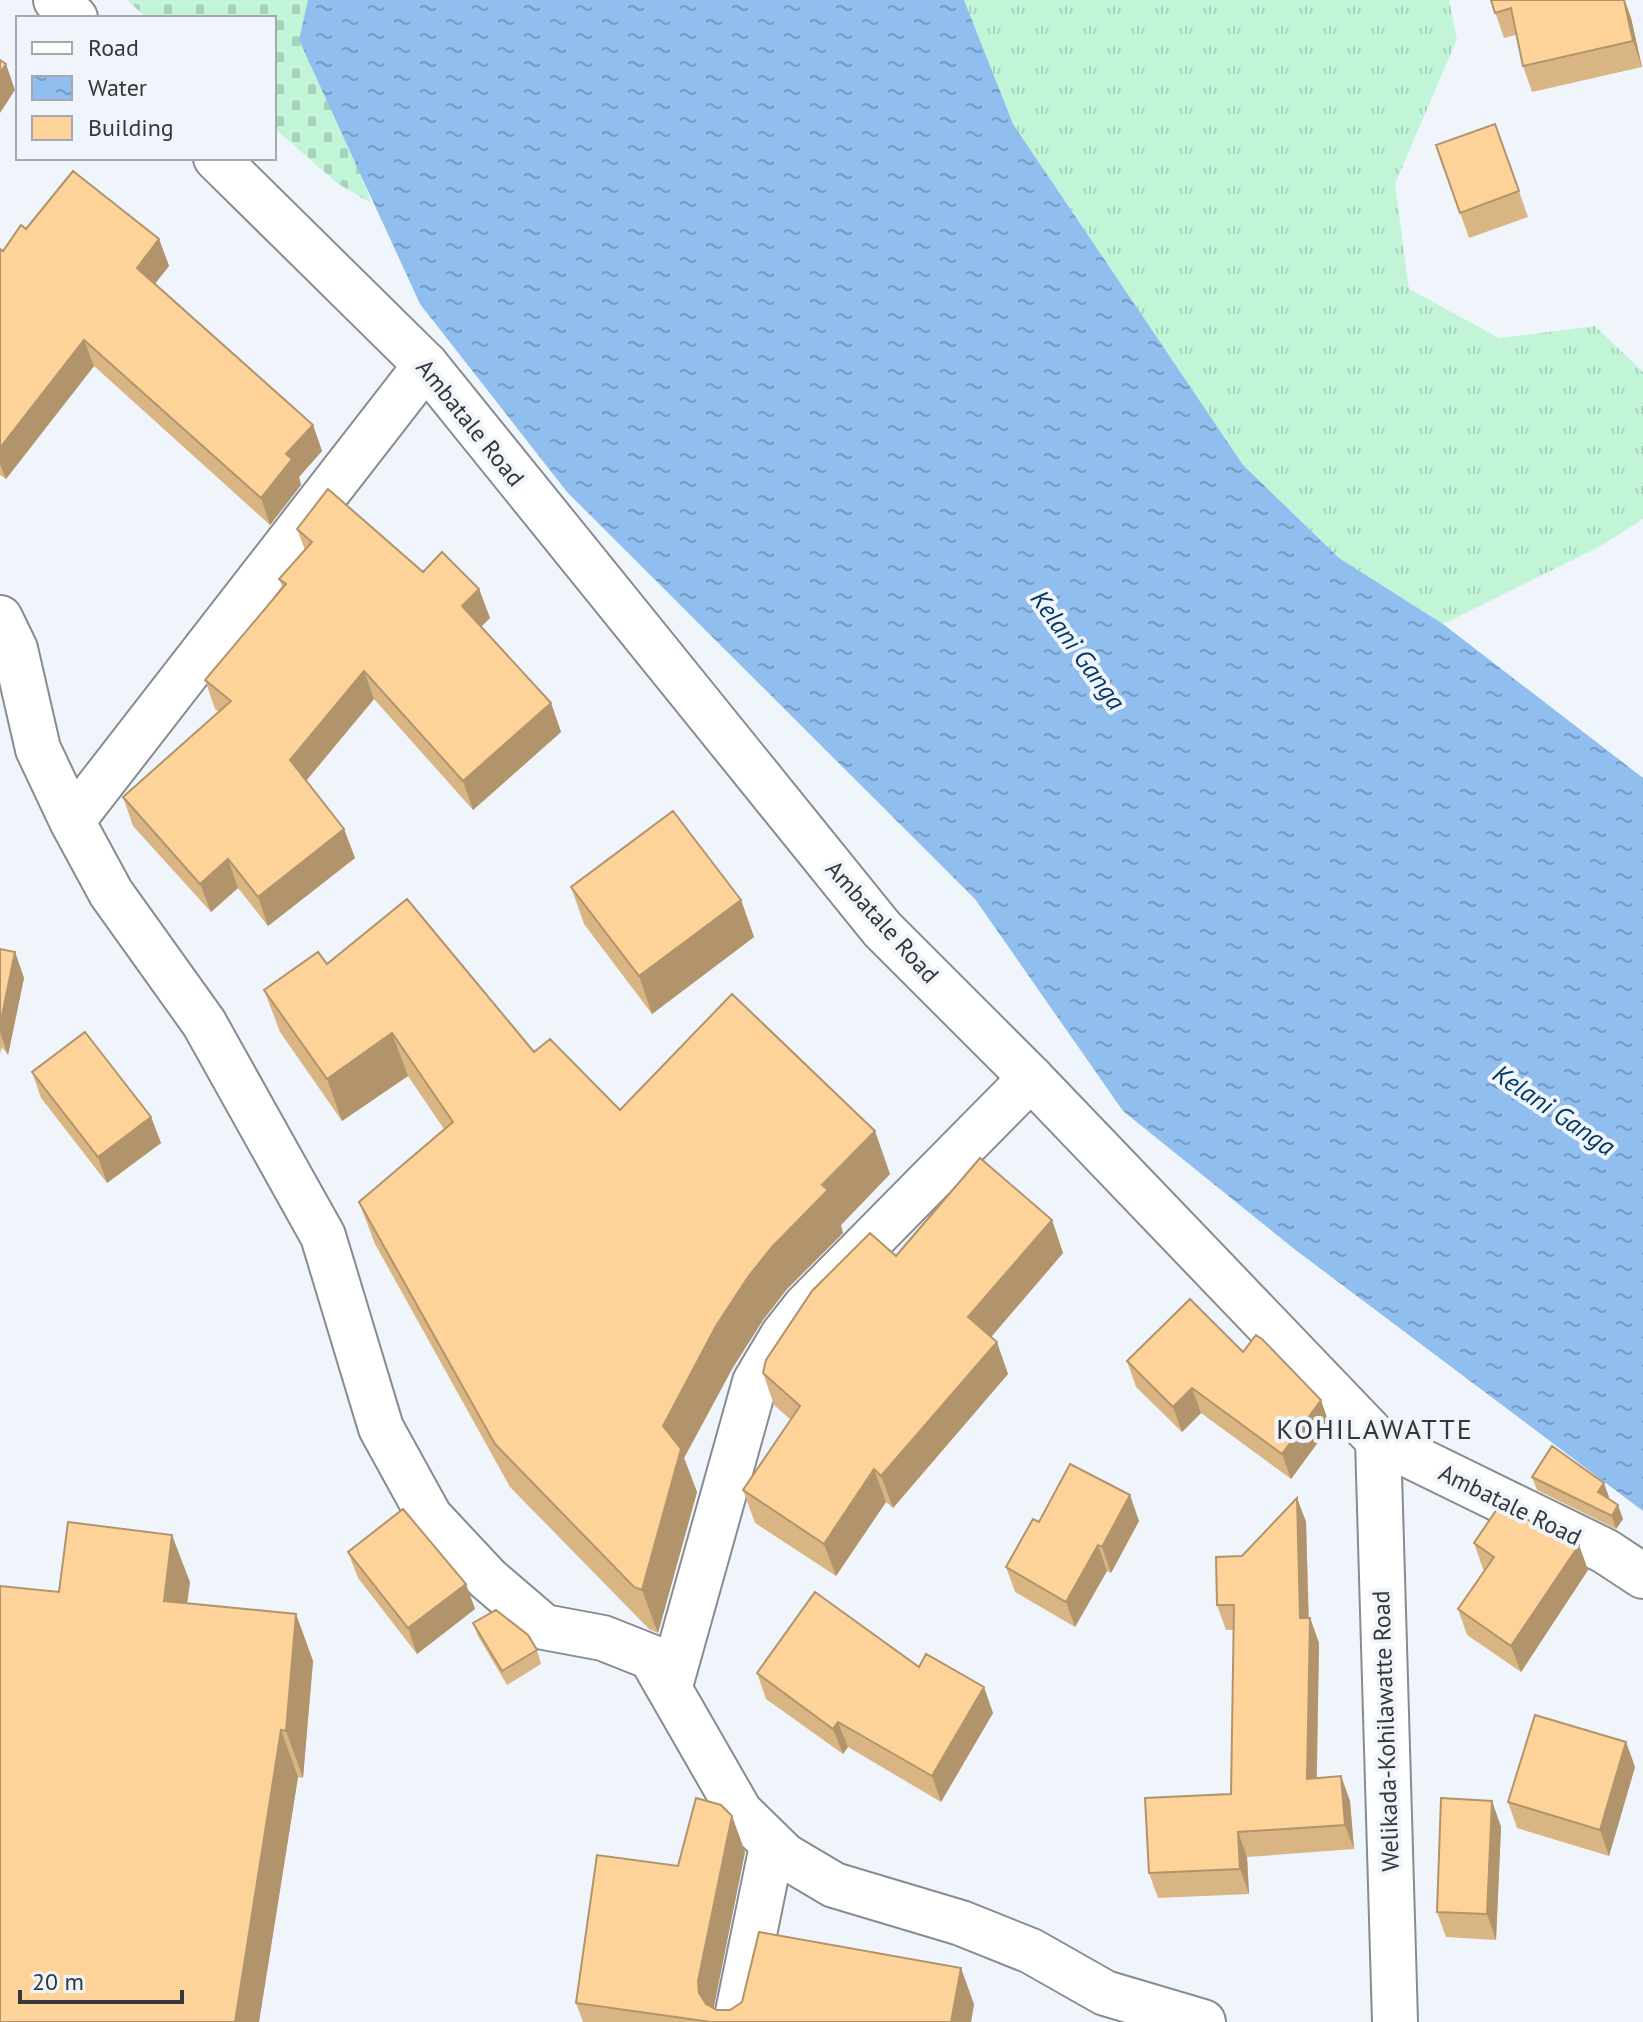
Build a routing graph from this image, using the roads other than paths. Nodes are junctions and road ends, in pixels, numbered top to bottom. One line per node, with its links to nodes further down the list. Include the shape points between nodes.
1 (56, 0): 2 (street)
2 (73, 16)
3 (218, 160): 4 (street, Ambatale Road)
4 (426, 365): 6 (street); 7 (street, Ambatale Road, via 882,929)
5 (0, 618): 6 (street, via 15,649 38,749)
6 (72, 821): 10 (street, via 111,893 204,1023 323,1236 381,1428 430,1517 488,1579 544,1627 603,1638 651,1657)
7 (1031, 1078): 8 (street, Ambatale Road); 10 (street, via 805,1307 755,1382)
8 (1378, 1440): 9 (street, Ambatale Road, via 1605,1551); 14 (street, Welikada-Kohilawatte Road)
9 (1643, 1576)
10 (670, 1686): 11 (street, via 740,1812)
11 (772, 1846): 12 (street); 13 (street, via 834,1885 961,1923 1031,1951 1105,1993)
12 (736, 2022)
13 (1203, 2022)
14 (1395, 2022)

